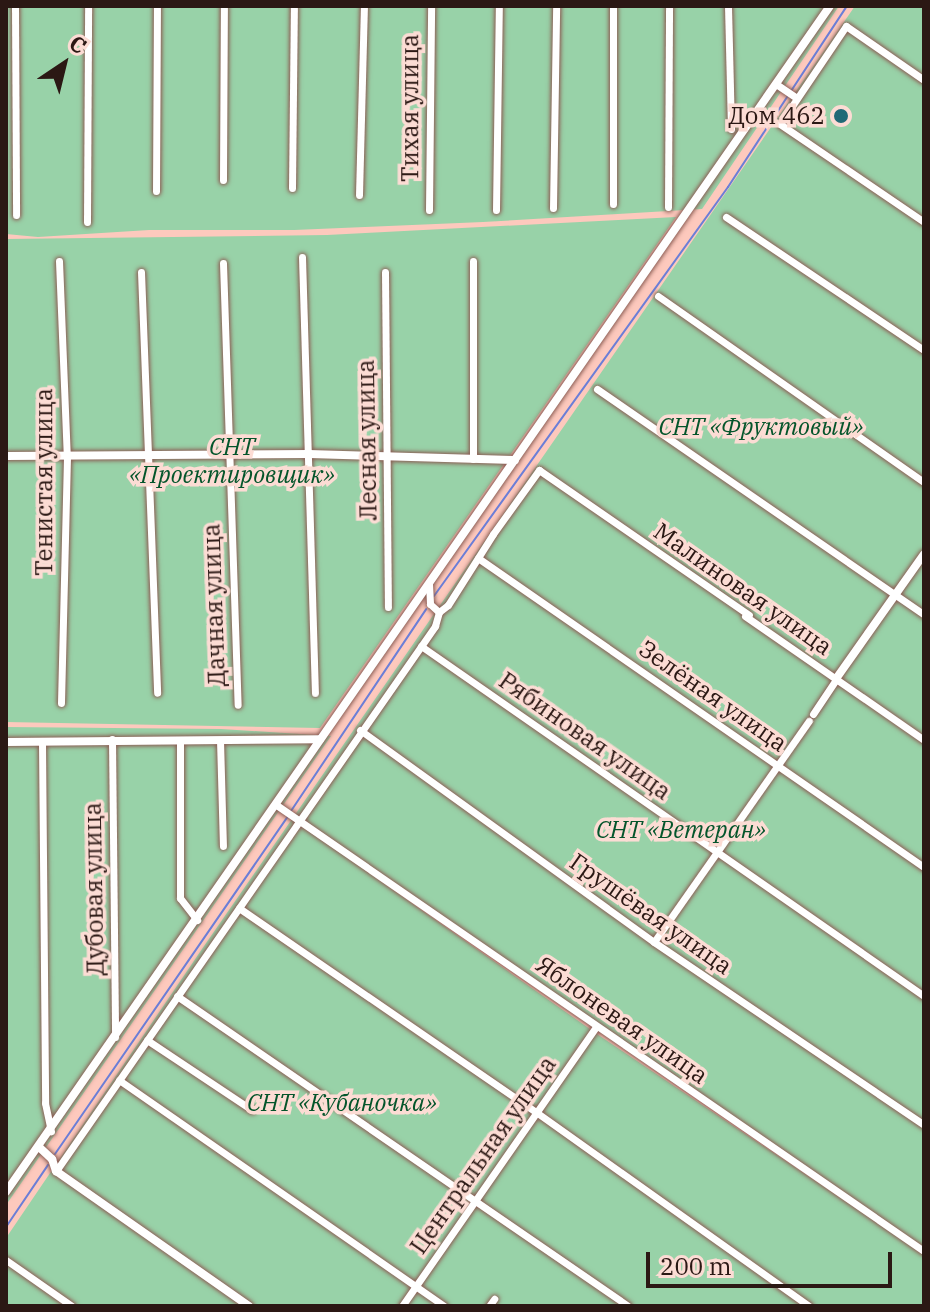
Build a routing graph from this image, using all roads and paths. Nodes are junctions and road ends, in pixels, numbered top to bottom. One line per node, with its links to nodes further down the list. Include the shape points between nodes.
1 (15, 6): 27 (street)
2 (88, 6): 29 (street)
3 (157, 6): 20 (street)
4 (224, 6): 18 (street)
5 (294, 6): 19 (street)
6 (364, 6): 21 (street)
7 (431, 6): 25 (street, Тихая улица)
8 (499, 6): 26 (street)
9 (556, 6): 24 (street)
10 (613, 6): 22 (street)
11 (669, 6): 23 (street)
12 (728, 6): 17 (street)
13 (828, 6): 15 (street)
14 (924, 80): 16 (street, via 846,26)
15 (776, 84): 16 (street); 47 (street)
16 (792, 95): 30 (street, via 780,124)
17 (731, 129)
18 (223, 180)
19 (292, 188)
20 (156, 191)
21 (359, 195)
22 (613, 204)
23 (668, 207)
24 (553, 208)
25 (429, 210)
26 (496, 210)
27 (16, 215)
28 (726, 217): 38 (street)
29 (87, 222)
30 (924, 222)
31 (302, 257): 41 (street)
32 (59, 261): 43 (street, Тенистая улица)
33 (473, 261): 46 (street)
34 (223, 263): 40 (street, Дачная улица)
35 (141, 272): 44 (street)
36 (385, 272): 45 (street, Лесная улица)
37 (658, 296): 49 (street)
38 (924, 350)
39 (597, 389): 53 (street)
40 (228, 454): 41 (street); 44 (street); 64 (street, Дачная улица)
41 (309, 454): 45 (street); 62 (street)
42 (6, 456): 43 (street)
43 (67, 457): 44 (street); 63 (street, Тенистая улица)
44 (148, 457): 61 (street)
45 (388, 457): 46 (street); 54 (street, Лесная улица)
46 (473, 459): 47 (street)
47 (515, 460): 52 (street)
48 (539, 471): 51 (street); 56 (street); 60 (street, Малиновая улица)
49 (924, 482)
50 (924, 554): 53 (street)
51 (478, 558): 55 (street); 73 (street, Зелёная улица)
52 (430, 582): 55 (street, via 430,604); 68 (street)
53 (895, 595): 57 (street); 60 (street)
54 (388, 607)
55 (439, 612): 59 (street)
56 (749, 615)
57 (924, 615)
58 (792, 644): 60 (street)
59 (421, 646): 65 (street); 77 (street, Рябиновая улица)
60 (837, 678): 66 (street); 73 (street)
61 (157, 693)
62 (315, 693)
63 (61, 703)
64 (238, 705)
65 (360, 730): 75 (street); 81 (street, Грушёвая улица)
66 (924, 738)
67 (112, 739): 69 (street); 72 (street); 85 (street, Дубовая улица)
68 (320, 739): 70 (street); 74 (street)
69 (180, 740): 70 (street); 80 (street, via 180,898)
70 (220, 740): 76 (street)
71 (6, 742): 72 (street)
72 (42, 742): 91 (street, via 45,1103)
73 (777, 766): 77 (street); 78 (street, Зелёная улица)
74 (275, 804): 75 (street, Яблоневая улица); 80 (street)
75 (300, 820): 79 (street); 84 (street, Яблоневая улица)
76 (223, 846)
77 (716, 852): 81 (street); 83 (street, Рябиновая улица)
78 (924, 867)
79 (239, 908): 82 (street); 89 (street)
80 (197, 920): 85 (street)
81 (654, 942): 90 (street, Грушёвая улица)
82 (177, 996): 86 (street); 95 (street)
83 (924, 996)
84 (596, 1027): 89 (street, Центральная улица); 96 (street, Яблоневая улица)
85 (115, 1039): 91 (street)
86 (147, 1040): 87 (street); 88 (street)
87 (119, 1080): 93 (street); 98 (street)
88 (252, 1110)
89 (536, 1112): 95 (street, Центральная улица); 104 (street)
90 (924, 1125)
91 (51, 1131): 92 (street)
92 (39, 1147): 93 (street); 94 (street)
93 (56, 1171): 100 (street)
94 (6, 1192)
95 (476, 1200): 98 (street, Центральная улица); 103 (street)
96 (924, 1251)
97 (6, 1260): 99 (street)
98 (416, 1287): 101 (street, Центральная улица); 102 (street)
99 (72, 1306)
100 (249, 1306)
101 (402, 1306)
102 (444, 1306)
103 (628, 1306)
104 (809, 1306)

